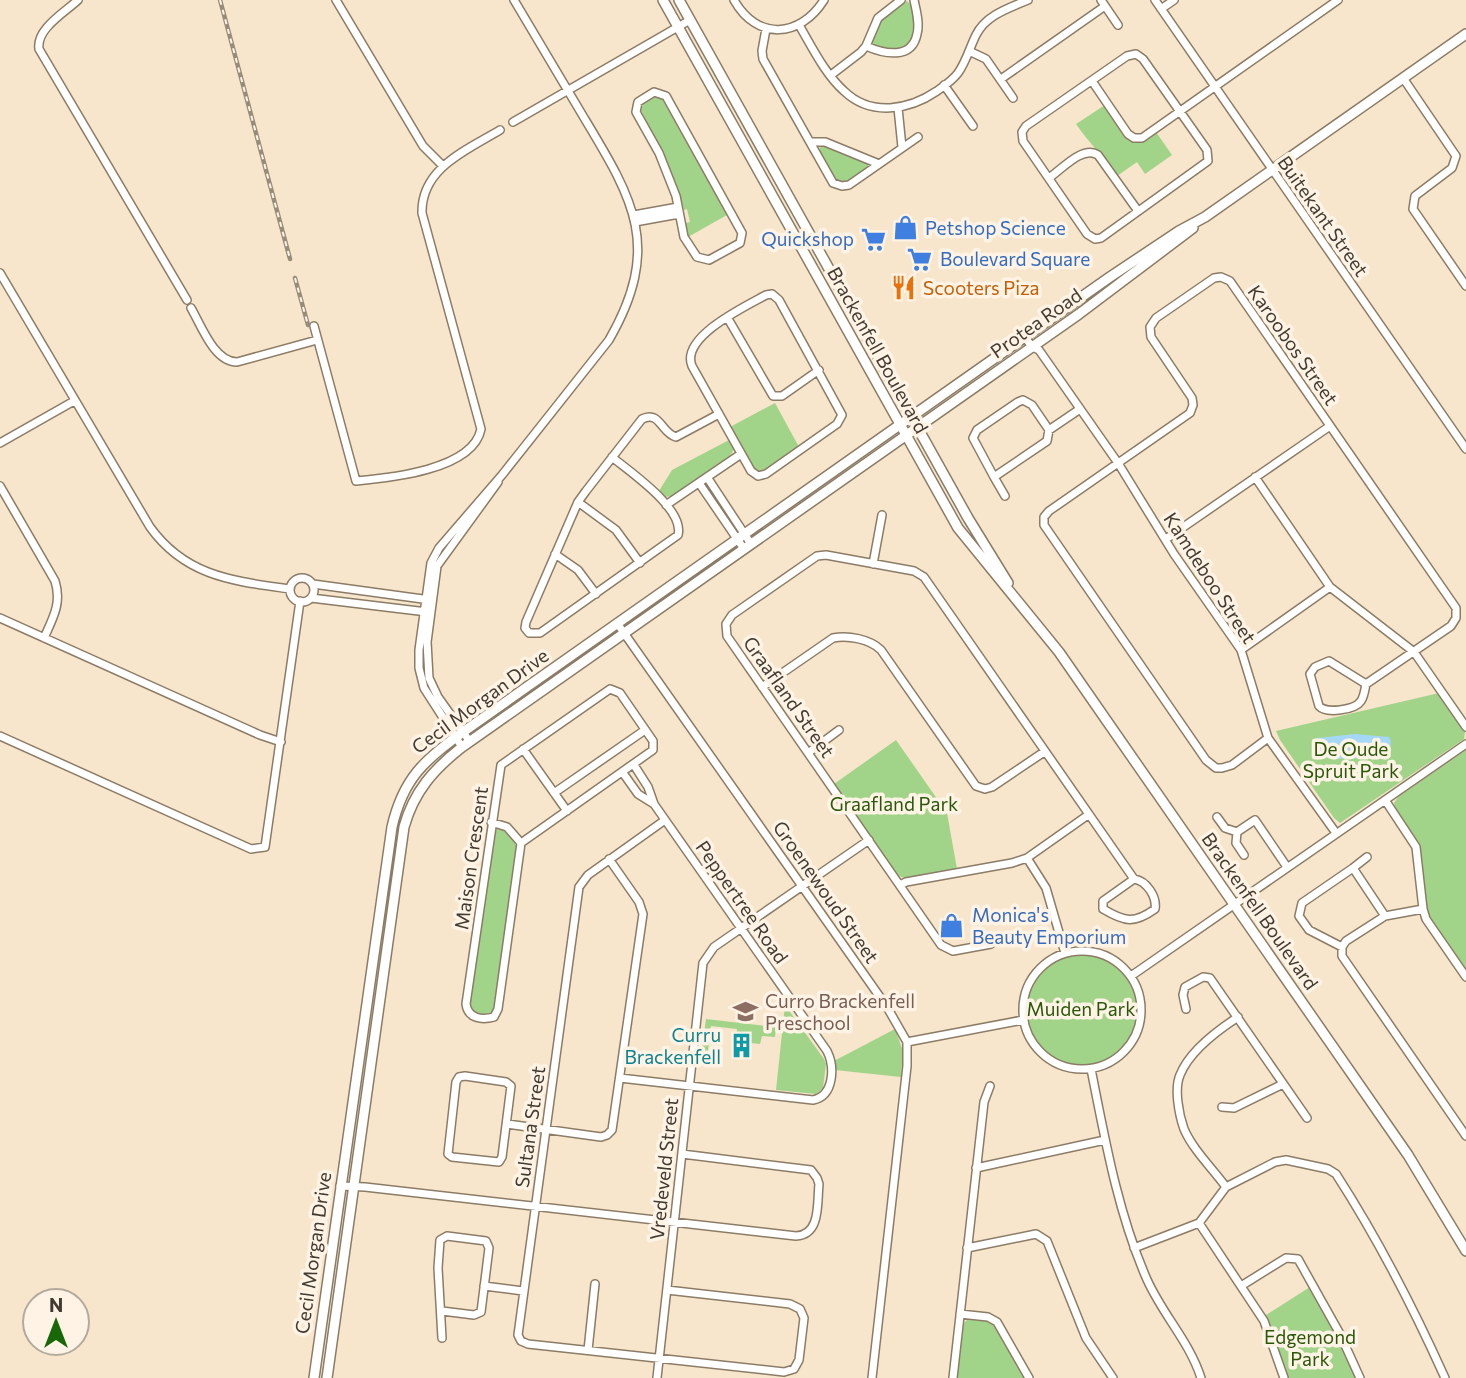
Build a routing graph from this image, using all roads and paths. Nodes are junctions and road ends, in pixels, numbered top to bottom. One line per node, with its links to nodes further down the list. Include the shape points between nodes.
1 (78, 0): 54 (street, via 43,32 39,50 220,356 237,362)
2 (336, 0): 41 (street, via 423,146)
3 (514, 0): 30 (street)
4 (663, 0): 19 (street, Brackenfell Boulevard)
5 (679, 0): 16 (street, Brackenfell Boulevard)
6 (734, 0): 20 (street, via 747,18)
7 (824, 0): 17 (street)
8 (901, 0): 22 (street, via 878,18)
9 (914, 0): 22 (street, via 918,29 912,44 902,52 887,53)
10 (1155, 0): 15 (street, Buitekant Street)
11 (1174, 0): 15 (street)
12 (1338, 0): 29 (street)
13 (1024, 1): 23 (street, via 994,15 979,30)
14 (1103, 3): 18 (street); 26 (street)
15 (1161, 9): 29 (street, Buitekant Street)
16 (690, 20): 19 (street); 60 (street, Brackenfell Boulevard)
17 (799, 25): 20 (street); 24 (street)
18 (1118, 25)
19 (678, 27): 30 (street); 61 (street, Brackenfell Boulevard)
20 (765, 29): 38 (street, via 762,56)
21 (1466, 34): 25 (street, Protea Road)
22 (866, 46): 24 (street)
23 (969, 51): 26 (street, via 986,59); 28 (street, via 959,72)
24 (831, 75): 32 (street, via 859,102)
25 (1403, 78): 42 (street, Protea Road); 49 (street, via 1456,156 1452,168 1418,193 1412,205)
26 (1000, 79): 31 (street)
27 (1092, 81): 33 (street, via 1134,138 1144,137); 33 (street, via 1126,56 1136,54); 43 (street, via 1023,130 1023,141)
28 (944, 85): 32 (street, via 920,102); 35 (street)
29 (1215, 87): 33 (street); 42 (street, Buitekant Street)
30 (567, 89): 34 (street); 47 (street, via 620,177)
31 (1013, 98)
32 (898, 108): 39 (street)
33 (1179, 112): 45 (street, via 1207,150 1208,161)
34 (513, 122)
35 (973, 126)
36 (500, 130): 41 (street)
37 (918, 136): 39 (street)
38 (810, 142): 40 (street, via 825,142); 40 (street, via 838,186 849,185)
39 (902, 148): 40 (street)
40 (879, 164)
41 (443, 166): 54 (street, via 425,191 422,213 480,435 465,452 424,470 356,481)
42 (1272, 170): 46 (street, Protea Road); 67 (street, Buitekant Street)
43 (1049, 178): 45 (street, via 1083,153 1094,152); 45 (street, via 1092,238 1101,238)
44 (679, 210): 44 (street, via 657,148 636,112 638,102 654,92 666,96 741,231 741,241 712,259 701,260 684,237); 47 (street)
45 (1138, 211)
46 (1205, 217): 53 (street, Protea Road); 55 (street, Protea Road)
47 (635, 219): 94 (street, via 636,269 618,324 441,558)
48 (0, 273): 57 (street)
49 (1463, 276): 50 (street)
50 (1466, 286)
51 (727, 317): 56 (street, via 766,295 775,296); 56 (street, via 773,396 782,397); 59 (street, via 711,327 689,357)
52 (314, 326): 54 (street)
53 (1029, 334): 55 (street, Kamdeboo Street); 60 (street, Protea Road)
54 (317, 340)
55 (1037, 346): 58 (street, Kamdeboo Street); 63 (street, Protea Road)
56 (819, 370): 68 (street, via 841,410 840,422 763,475 753,474)
57 (74, 401): 66 (street); 90 (street, via 167,548 214,576)
58 (1080, 409): 64 (street); 70 (street, Kamdeboo Street)
59 (719, 414): 68 (street); 69 (street, via 676,437 655,417 647,416)
60 (911, 417): 61 (street, Protea Road); 63 (street, Brackenfell Boulevard)
61 (900, 425): 65 (street, Brackenfell Boulevard); 82 (street, Cecil Morgan Drive)
62 (1330, 426): 70 (street, Karoobos Street, via 1230,281 1218,277 1156,318 1150,327 1151,337 1192,398 1191,411); 73 (street); 102 (street, Karoobos Street, via 1455,608 1453,624)
63 (916, 427): 65 (street, Protea Road); 92 (street, Brackenfell Boulevard)
64 (1049, 430): 72 (street, via 1047,441); 72 (street, via 1023,400 978,430 974,441)
65 (905, 436): 84 (street, Cecil Morgan Drive); 92 (street, Brackenfell Boulevard, via 963,536)
66 (0, 443)
67 (1466, 449)
68 (741, 453): 71 (street)
69 (612, 457): 77 (street); 78 (street)
70 (1118, 463): 83 (street, Kamdeboo Street); 110 (street, via 1049,511 1044,517 1045,529 1206,760 1216,768 1227,767)
71 (708, 477): 74 (street); 79 (street)
72 (994, 477): 76 (street)
73 (1255, 477): 83 (street); 89 (street)
74 (699, 482): 78 (street); 80 (street)
75 (0, 486): 100 (street, via 59,592)
76 (1004, 496)
77 (578, 502): 85 (street); 86 (street, via 616,530)
78 (666, 505): 86 (street, via 679,526 678,535)
79 (727, 506): 80 (street); 82 (street)
80 (719, 512): 82 (street)
81 (882, 515): 87 (street)
82 (740, 537): 84 (street); 98 (street, Cecil Morgan Drive)
83 (1166, 539): 101 (street, Kamdeboo Street)
84 (747, 547): 99 (street, Cecil Morgan Drive)
85 (555, 554): 91 (street, via 578,569); 91 (street, via 526,622 527,631 538,634)
86 (640, 563): 91 (street)
87 (873, 564): 104 (street, Graafland Street, via 817,556 729,618 727,636); 115 (street, Graafland Street, via 924,577)
88 (313, 584): 90 (street, via 298,579); 93 (street); 94 (street)
89 (1331, 587): 101 (street); 102 (street)
90 (290, 589): 95 (street)
91 (596, 594)
92 (1016, 597): 140 (street, Brackenfell Boulevard)
93 (311, 598): 95 (street); 96 (street)
94 (429, 600): 96 (street)
95 (300, 601): 111 (street)
96 (427, 612): 108 (street, via 418,659 421,679)
97 (0, 618): 100 (street)
98 (617, 623): 99 (street, Groenewoud Street); 108 (street, Cecil Morgan Drive)
99 (625, 634): 112 (street, Cecil Morgan Drive); 139 (street, Groenewoud Street)
100 (44, 638): 111 (street)
101 (1241, 650): 110 (street, Kamdeboo Street)
102 (1414, 652): 103 (street, Karoobos Street); 105 (street)
103 (1366, 684): 103 (street, Karoobos Street, via 1329,661 1310,674 1325,712 1358,704)
104 (762, 687): 115 (street, via 833,639 867,641 881,650 978,788 992,788); 116 (street, Graafland Street)
105 (1466, 727)
106 (645, 730): 114 (street, Maison Crescent, via 620,693 610,689); 117 (street, via 653,750); 119 (street)
107 (839, 730): 116 (street)
108 (459, 734): 112 (street); 166 (street, Cecil Morgan Drive, via 419,767 404,789 395,815)
109 (0, 736): 111 (street, via 256,849 266,846)
110 (1268, 738): 128 (street, Kamdeboo Street)
111 (281, 742)
112 (466, 744): 167 (street, Cecil Morgan Drive, via 423,785 404,827)
113 (1466, 744): 120 (street)
114 (523, 749): 119 (street); 126 (street, Maison Crescent, via 500,765)
115 (1044, 752): 123 (street, Graafland Street)
116 (808, 753): 129 (street, Graafland Street)
117 (634, 765): 118 (street); 121 (street)
118 (623, 773): 121 (street, via 638,794); 122 (street)
119 (554, 793): 122 (street)
120 (1385, 800): 128 (street); 141 (street, via 1416,847)
121 (654, 804): 125 (street, Peppertree Road)
122 (567, 811): 130 (street)
123 (1088, 815): 133 (street); 137 (street, Graafland Street)
124 (1217, 817): 127 (street, via 1225,828)
125 (665, 820): 134 (street, Sultana Street); 143 (street, Peppertree Road)
126 (491, 822): 130 (street, via 507,827); 130 (street, Maison Crescent, via 466,1004 472,1017 494,1017 498,1009)
127 (1237, 832): 131 (street, via 1236,843); 135 (street, via 1255,820)
128 (1336, 833): 135 (street)
129 (869, 840): 138 (street, Graafland Street); 139 (street, Vredeveld Street)
130 (522, 843)
131 (1244, 855)
132 (1367, 857): 136 (street)
133 (1027, 858): 138 (street); 146 (street, via 1046,888)
134 (609, 859): 154 (street, via 643,914); 161 (street, Sultana Street, via 579,887)
135 (1287, 867): 140 (street)
136 (1353, 868): 142 (street); 145 (street, via 1302,903 1299,910 1309,930)
137 (1134, 879): 137 (street, Graafland Street, via 1103,901 1102,909 1133,921 1155,909 1156,900 1145,884)
138 (900, 885): 144 (street, Graafland Street, via 944,948 956,951)
139 (802, 886): 143 (street, Vredeveld Street); 152 (street, Groenewoud Street)
140 (1235, 904): 147 (street); 174 (street, Brackenfell Boulevard, via 1408,1155)
141 (1423, 909): 142 (street); 148 (street)
142 (1385, 916): 145 (street)
143 (741, 929): 156 (street, Vredeveld Street, via 714,947 704,963); 156 (street, Peppertree Road, via 828,1054 828,1091 813,1100)
144 (991, 944)
145 (1342, 947): 162 (street, via 1345,962)
146 (1065, 953): 147 (street, via 1102,954); 151 (street, via 1035,973 1024,995)
147 (1131, 976): 153 (street, via 1142,1007 1139,1028 1121,1055)
148 (1466, 977)
149 (1186, 1009): 150 (street, via 1185,986 1206,977)
150 (1238, 1017): 155 (street); 168 (street, via 1199,1048 1180,1075 1178,1088 1184,1129)
151 (1023, 1020): 152 (street); 153 (street, via 1036,1048 1047,1058 1061,1066)
152 (907, 1042): 188 (street)
153 (1091, 1069): 163 (street)
154 (620, 1079): 156 (street, Peppertree Road); 161 (street, via 613,1127 607,1135)
155 (1283, 1084): 158 (street, via 1234,1108); 159 (street)
156 (689, 1086): 164 (street, Vredeveld Street)
157 (990, 1086): 165 (street)
158 (1222, 1107)
159 (1307, 1118)
160 (507, 1124): 160 (street, via 499,1162 449,1156 458,1078 510,1084); 161 (street)
161 (545, 1129): 169 (street, Sultana Street)
162 (1466, 1136)
163 (1105, 1140): 165 (street); 173 (street)
164 (682, 1154): 170 (street, Vredeveld Street); 170 (street, via 808,1169 818,1181 817,1197 813,1227 800,1236)
165 (976, 1168): 172 (street)
166 (340, 1186): 167 (street); 185 (street, Cecil Morgan Drive)
167 (354, 1186): 169 (street); 186 (street, Cecil Morgan Drive)
168 (1226, 1187): 171 (street); 195 (street, via 1283,1160 1336,1174 1408,1298)
169 (534, 1206): 170 (street); 179 (street, Sultana Street)
170 (674, 1222): 178 (street, Vredeveld Street)
171 (1199, 1223): 173 (street); 177 (street)
172 (967, 1248): 181 (street); 191 (street, via 1036,1234 1047,1241 1086,1338)
173 (1134, 1248): 192 (street, via 1156,1300 1192,1353)
174 (1466, 1251)
175 (595, 1284): 183 (street)
176 (484, 1286): 179 (street); 180 (street, via 478,1314); 180 (street, via 488,1243 443,1237 438,1268)
177 (1241, 1286): 193 (street, via 1268,1328); 194 (street, via 1286,1258 1298,1259)
178 (667, 1290): 184 (street, Vredeveld Street); 184 (street, Sultana Street, via 790,1304 800,1309 803,1329 799,1360 794,1369 784,1372)
179 (523, 1291): 183 (street, Sultana Street, via 517,1332 522,1341)
180 (442, 1311): 182 (street)
181 (960, 1314): 189 (street); 190 (street, via 997,1322)
182 (442, 1338)
183 (588, 1350): 184 (street, Sultana Street)
184 (659, 1358): 187 (street, Vredeveld Street)
185 (314, 1378)
186 (327, 1378)
187 (657, 1378)
188 (872, 1378)
189 (953, 1378)
190 (1029, 1378)
191 (1113, 1378)
192 (1201, 1378)
193 (1284, 1378)
194 (1360, 1378)
195 (1445, 1378)

